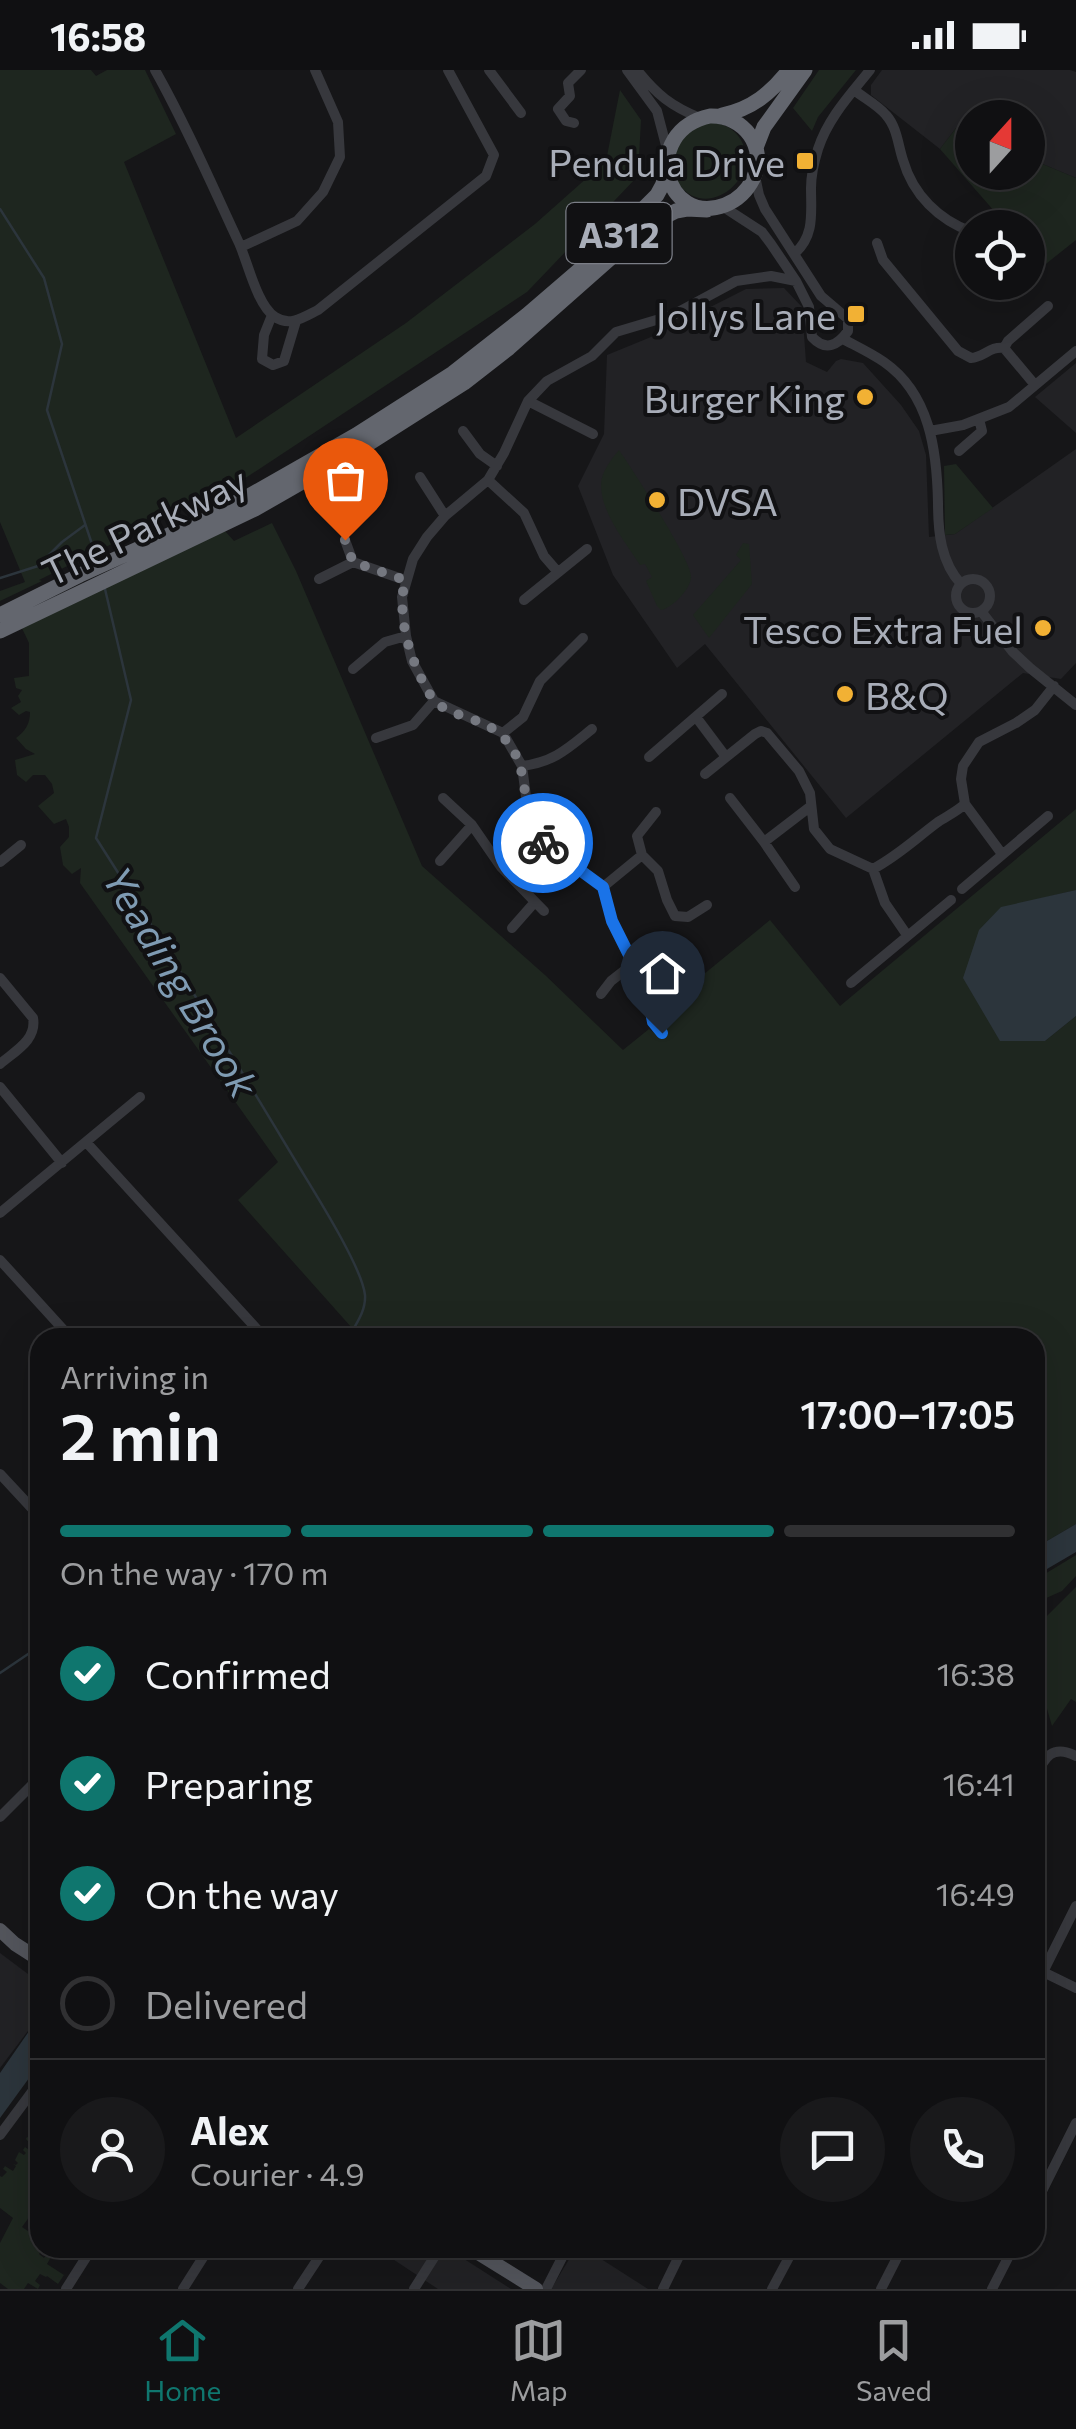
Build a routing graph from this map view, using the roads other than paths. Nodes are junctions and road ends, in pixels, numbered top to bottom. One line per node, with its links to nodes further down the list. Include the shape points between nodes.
1 (155, 70): 22 (street)
2 (315, 70): 22 (street, via 338,122 340,157 323,192 297,221)
3 (448, 70): 29 (street, via 494,155 486,176)
4 (489, 70): 12 (street)
5 (580, 70): 15 (street, via 558,109)
6 (627, 70): 17 (street, via 657,111)
7 (637, 70): 14 (street, via 674,107)
8 (790, 70): 13 (highway, via 761,100)
9 (805, 70): 16 (highway)
10 (870, 70): 11 (street)
11 (854, 90): 20 (street, via 886,115 923,199); 23 (street, via 819,146 810,228)
12 (521, 113)
13 (718, 116): 14 (highway); 16 (highway, via 736,122)
14 (700, 118): 17 (highway, A312, via 675,136)
15 (574, 123)
16 (756, 146): 18 (highway)
17 (667, 159): 19 (highway, A312, via 671,185 686,202); 47 (highway, The Parkway / A312, via 657,195 599,254 453,373 289,474)
18 (755, 175): 19 (highway, A312, via 736,200); 23 (street, via 765,209)
19 (715, 208): 24 (street, via 762,232); 47 (highway, The Parkway / A312, via 676,211 648,225 494,360 365,446 254,510)
20 (955, 225)
21 (877, 242): 31 (street, via 883,260 965,356)
22 (241, 248): 28 (street)
23 (794, 254): 30 (street, via 822,296 848,318)
24 (780, 258): 25 (street); 26 (street)
25 (770, 276): 26 (street); 34 (street, via 741,279 673,315 616,332)
26 (796, 281): 30 (street, via 809,307 812,337 831,346)
27 (1048, 306): 31 (street)
28 (272, 315): 29 (street); 29 (street, via 262,359 273,365 284,361)
29 (296, 321)
30 (842, 338): 37 (street, via 900,376)
31 (1004, 348): 33 (street)
32 (1076, 351): 33 (street)
33 (1035, 385): 35 (street, via 1009,407)
34 (528, 402): 38 (street, via 563,412); 40 (street)
35 (980, 419): 37 (street); 39 (street, via 982,431)
36 (463, 431): 40 (street)
37 (930, 431): 52 (street, via 938,530 952,574)
38 (593, 434)
39 (960, 451)
40 (497, 466): 42 (street)
41 (420, 476): 43 (street)
42 (488, 480): 43 (street); 48 (street, via 524,513)
43 (445, 516): 50 (street)
44 (345, 540): 46 (street)
45 (587, 548): 48 (street)
46 (353, 562): 49 (street); 50 (street)
47 (121, 564): 51 (highway, The Parkway / A312)
48 (556, 571): 53 (street)
49 (318, 579)
50 (405, 580): 57 (street)
51 (85, 581): 55 (highway, The Parkway / A312); 56 (highway, The Parkway / A312)
52 (962, 584): 54 (street, via 958,604); 54 (street, via 972,579 989,589)
53 (524, 600)
54 (981, 612): 60 (street)
55 (0, 615)
56 (0, 631)
57 (406, 636): 59 (street, via 385,642); 62 (street)
58 (583, 638): 66 (street, via 540,681 523,718)
59 (354, 668)
60 (1054, 686): 63 (street); 74 (street, via 1035,710 978,742 960,779)
61 (722, 694): 64 (street)
62 (434, 701): 66 (street); 67 (street, via 412,725)
63 (1076, 706)
64 (696, 718): 68 (street); 69 (street)
65 (592, 729): 70 (street, via 545,763)
66 (502, 733): 70 (street)
67 (376, 738)
68 (726, 756): 71 (street); 75 (street, via 755,734 767,734 799,771)
69 (649, 757)
70 (522, 766): 79 (street)
71 (705, 774)
72 (444, 798): 78 (street)
73 (730, 798): 80 (street)
74 (965, 804): 82 (street); 87 (street)
75 (810, 806): 80 (street); 87 (street, via 814,829 830,849)
76 (656, 812): 83 (street, via 637,836)
77 (1048, 816): 82 (street)
78 (472, 825): 84 (street); 86 (street)
79 (536, 837): 86 (street); 88 (street)
80 (764, 842): 89 (street)
81 (21, 844): 85 (street)
82 (1002, 854): 90 (street)
83 (642, 855): 88 (street); 93 (street, via 658,871 675,916 688,918)
84 (440, 861)
85 (0, 862)
86 (501, 868): 92 (street)
87 (873, 869): 96 (street)
88 (603, 887): 97 (street)
89 (796, 887)
90 (962, 889)
91 (951, 900): 96 (street)
92 (534, 903): 94 (street); 95 (street)
93 (707, 905)
94 (544, 911)
95 (512, 928)
96 (907, 935): 99 (street)
97 (634, 963): 100 (street); 101 (street)
98 (0, 978): 102 (street, via 35,1025)
99 (851, 983)
100 (601, 994)
101 (662, 1033)
102 (0, 1064)
103 (0, 1087): 106 (street)
104 (140, 1097): 105 (street)
105 (86, 1142): 106 (street); 110 (street)
106 (62, 1162): 107 (street)
107 (0, 1213)
108 (0, 1260): 109 (street)
109 (62, 1328)
110 (256, 1328)
111 (0, 1474): 112 (street)
112 (30, 1507)
113 (1076, 1756): 114 (street, via 1056,1751)
114 (1045, 1760)
115 (30, 1787): 116 (street)
116 (0, 1817)
117 (1076, 1906): 120 (street)
118 (0, 1934): 119 (main road)
119 (30, 1954)
120 (1045, 1960)
121 (1045, 1973): 122 (street)
122 (1076, 1988)
123 (30, 2094): 125 (street)
124 (1076, 2122): 126 (street)
125 (0, 2135)
126 (1045, 2185)
127 (86, 2258): 138 (street)
128 (203, 2258): 139 (street)
129 (318, 2258): 140 (street)
130 (434, 2258): 141 (street)
131 (486, 2258): 137 (main road)
132 (559, 2258): 137 (street)
133 (678, 2258): 142 (street)
134 (789, 2258): 143 (street)
135 (897, 2258): 144 (street)
136 (1008, 2258): 145 (street)
137 (536, 2288)
138 (66, 2289)
139 (183, 2289)
140 (298, 2289)
141 (414, 2289)
142 (663, 2289)
143 (772, 2289)
144 (880, 2289)
145 (992, 2289)

